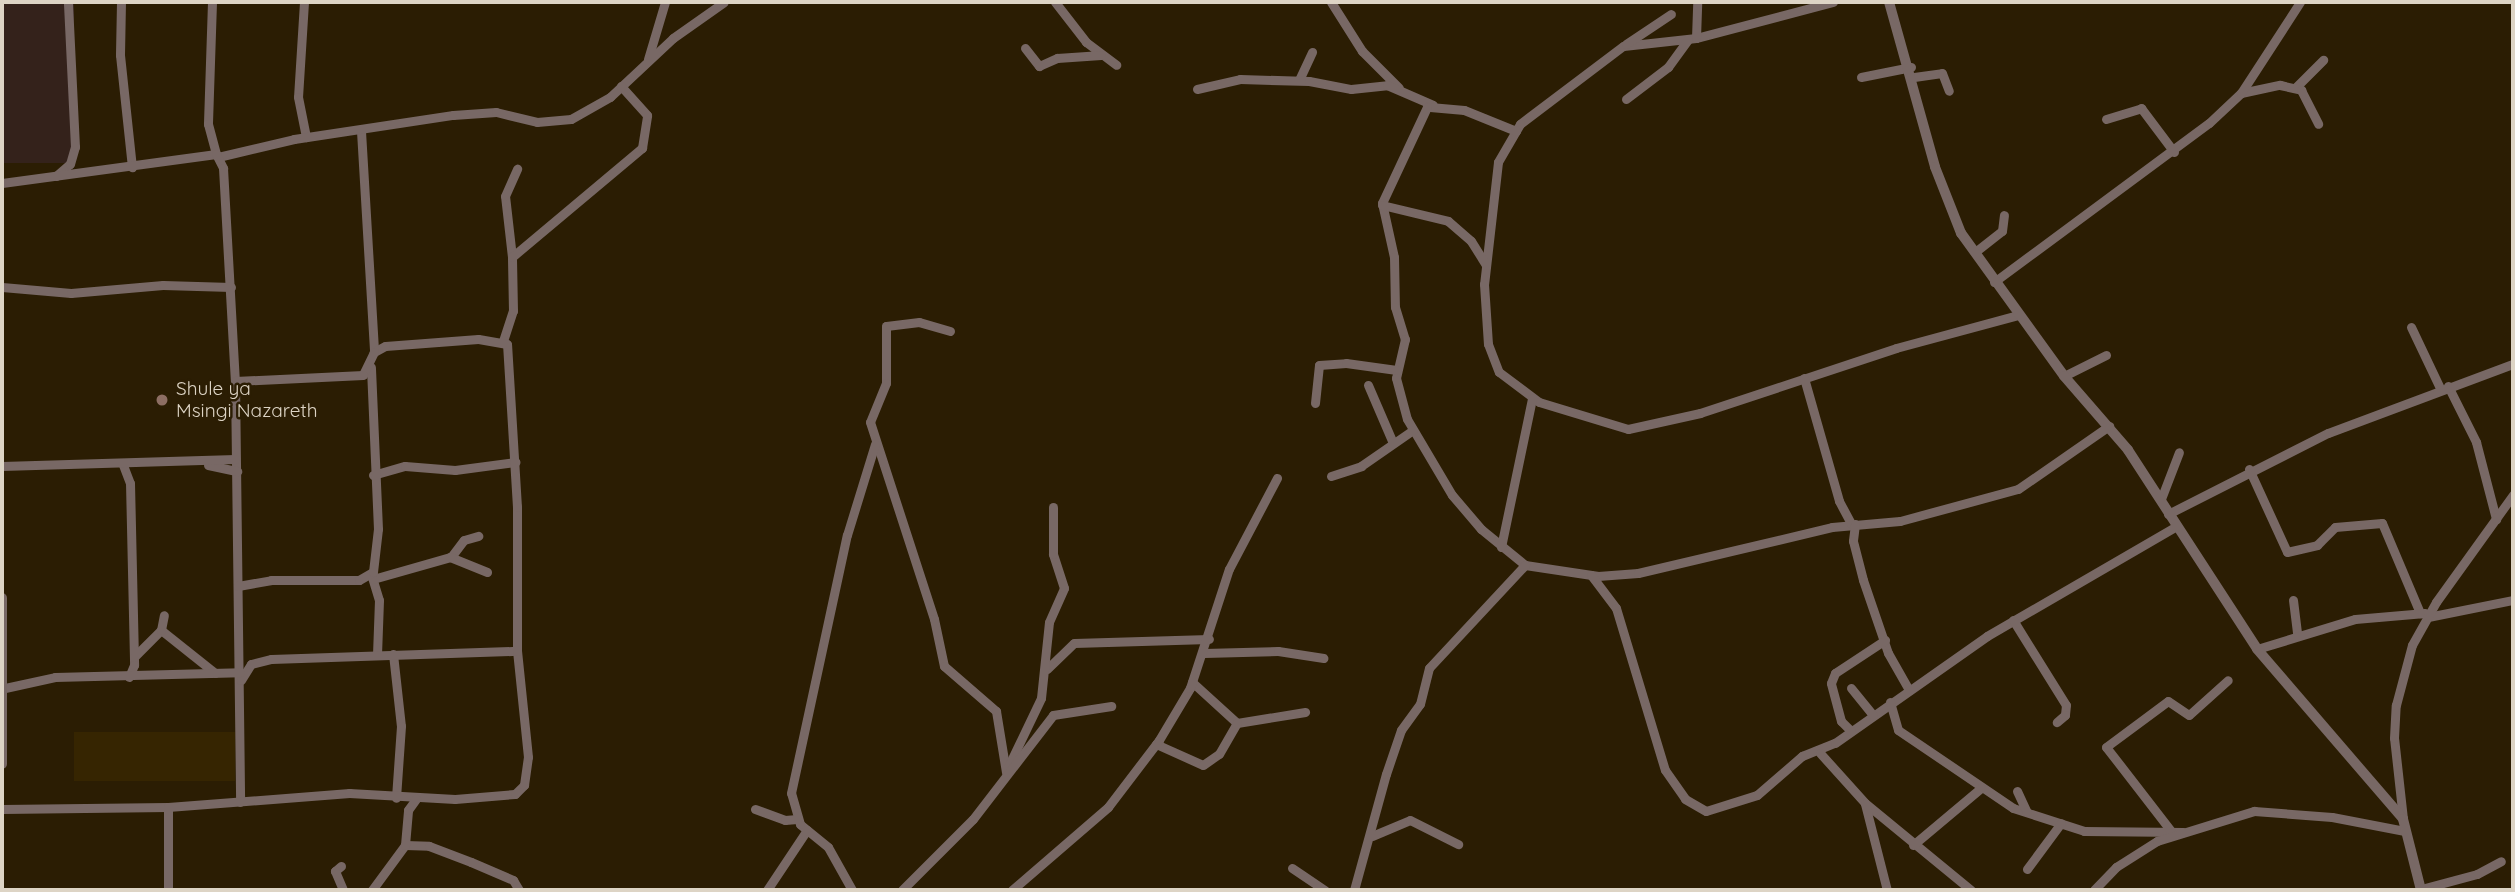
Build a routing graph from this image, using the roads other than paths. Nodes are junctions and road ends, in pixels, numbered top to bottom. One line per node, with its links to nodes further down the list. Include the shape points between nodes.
1 (68, 2): 42 (street, via 75,147 69,164)
2 (121, 2): 40 (street, via 123,99)
3 (212, 2): 39 (street, via 208,124)
4 (304, 2): 37 (street, via 298,97)
5 (665, 2): 19 (street)
6 (724, 2): 19 (street)
7 (1055, 2): 18 (street)
8 (1331, 2): 28 (street, via 1362,51)
9 (1697, 2): 14 (street)
10 (1833, 2): 14 (street)
11 (1889, 2): 22 (street)
12 (2300, 2): 30 (street)
13 (1671, 14): 15 (street)
14 (1692, 38): 15 (street); 31 (street, via 1668,67)
15 (1624, 46): 36 (street, via 1540,105)
16 (1025, 48): 18 (street, via 1039,66 1057,58)
17 (1312, 52): 24 (street)
18 (1101, 55): 21 (street)
19 (648, 60): 25 (street)
20 (2323, 60): 26 (street)
21 (1115, 65)
22 (1913, 72): 23 (street); 29 (street, via 1939,71); 46 (street, via 1935,167 1961,233)
23 (1861, 77)
24 (1299, 80): 27 (street, via 1226,80); 28 (street, via 1338,88)
25 (621, 86): 35 (street, via 570,120 537,122 496,112); 47 (street, via 647,115 642,148)
26 (2295, 88): 30 (street); 34 (street, via 2306,94)
27 (1197, 89)
28 (1401, 89): 32 (street)
29 (1949, 91)
30 (2241, 93): 38 (street)
31 (1626, 99)
32 (1433, 105): 36 (street); 44 (street, via 1418,119)
33 (2106, 119): 38 (street, via 2141,108)
34 (2318, 124)
35 (361, 131): 37 (street); 56 (street)
36 (1516, 131): 48 (street, via 1498,162)
37 (306, 137): 39 (street)
38 (2174, 152): 49 (street)
39 (217, 156): 40 (street); 51 (street, via 228,208)
40 (132, 167): 42 (street)
41 (517, 169): 47 (street, via 505,196)
42 (55, 177): 43 (street)
43 (2, 183)
44 (1382, 205): 48 (street, via 1448,221 1471,241); 60 (street, via 1394,257 1395,307 1405,340)
45 (2004, 215): 46 (street, via 2002,231)
46 (1975, 252): 49 (street)
47 (512, 257): 55 (street, via 513,311)
48 (1486, 265): 66 (street, via 1483,307 1493,360 1506,379)
49 (1994, 282): 52 (street)
50 (2, 287): 51 (street, via 71,293)
51 (231, 287): 63 (street)
52 (2018, 315): 61 (street); 62 (street)
53 (2411, 327): 65 (street)
54 (950, 331): 71 (street, via 905,321 885,328 886,383 870,422)
55 (503, 341): 56 (street, via 418,342); 74 (street, via 510,355)
56 (374, 352): 59 (street)
57 (2106, 355): 61 (street)
58 (2513, 364): 65 (street)
59 (370, 365): 63 (street, via 358,376); 81 (street)
60 (1397, 370): 67 (street, via 1346,363 1319,365); 69 (street, via 1400,401)
61 (2064, 376): 68 (street)
62 (1804, 378): 66 (street, via 1700,414 1618,430); 90 (street, via 1839,501)
63 (235, 381): 73 (street)
64 (1368, 385): 70 (street)
65 (2444, 387): 79 (street); 89 (street, via 2476,442)
66 (1532, 398): 93 (street)
67 (1315, 403)
68 (2109, 426): 86 (street); 90 (street, via 2018,489 1900,522)
69 (1413, 430): 70 (street); 93 (street, via 1452,495)
70 (1393, 443): 82 (street, via 1361,466)
71 (875, 444): 136 (street, via 934,619 944,666 996,711); 148 (street, via 847,535 791,793)
72 (2179, 452): 86 (street)
73 (234, 459): 75 (street); 80 (street)
74 (515, 462): 81 (street, via 455,470 405,466); 111 (street)
75 (199, 463): 76 (street); 80 (street)
76 (137, 464): 77 (street); 84 (street)
77 (122, 465): 78 (street); 84 (street)
78 (2, 466)
79 (2249, 469): 88 (street); 103 (street, via 2287,552 2317,545 2335,527 2382,523)
80 (237, 471): 99 (street)
81 (373, 475): 98 (street, via 378,552)
82 (1331, 476)
83 (1277, 478): 108 (street, via 1229,569)
84 (129, 479): 115 (street)
85 (2513, 495): 89 (street)
86 (2161, 499): 88 (street)
87 (1054, 507): 117 (street, via 1053,554 1064,588 1049,622)
88 (2168, 513): 91 (street)
89 (2496, 519): 103 (street)
90 (1853, 524): 97 (street, via 1638,573); 109 (street, via 1855,548)
91 (2175, 527): 105 (street); 110 (street)
92 (478, 536): 94 (street, via 464,540)
93 (1501, 547): 95 (street)
94 (451, 557): 96 (street); 98 (street)
95 (1525, 565): 97 (street); 154 (street, via 1435,658 1420,704 1401,730)
96 (487, 572)
97 (1591, 575): 134 (street, via 1616,608 1665,770 1685,799 1706,811 1739,803 1775,783 1802,756)
98 (372, 577): 99 (street, via 271,580); 114 (street, via 379,600)
99 (238, 586): 119 (street)
100 (2, 598): 125 (street)
101 (2293, 600): 107 (street)
102 (2513, 600): 103 (street)
103 (2426, 614): 107 (street, via 2356,619); 150 (street, via 2412,645 2396,705)
104 (164, 615): 106 (street)
105 (2013, 620): 124 (street); 130 (street, via 2066,705 2066,715)
106 (161, 630): 115 (street); 118 (street)
107 (2297, 635): 110 (street)
108 (1209, 639): 112 (street); 117 (street, via 1074,643)
109 (1885, 640): 124 (street); 132 (street, via 1835,673 1831,683 1841,721)
110 (2257, 649): 150 (street)
111 (517, 651): 113 (street); 140 (street, via 528,757 524,785 504,796)
112 (1204, 653): 116 (street, via 1278,651); 122 (street)
113 (393, 654): 114 (street); 139 (street, via 401,726)
114 (377, 655): 119 (street, via 255,662)
115 (134, 657): 120 (street)
116 (1323, 658)
117 (1046, 670): 136 (street, via 1041,698)
118 (215, 673): 119 (street); 120 (street)
119 (240, 676): 141 (street)
120 (129, 677): 125 (street, via 55,677)
121 (2228, 680): 152 (street, via 2189,715 2168,701 2106,747)
122 (1192, 682): 131 (street); 133 (street)
123 (1851, 688): 129 (street)
124 (1909, 690): 126 (street)
125 (4, 692): 135 (street)
126 (1890, 702): 129 (street); 137 (street, via 1898,730)
127 (1111, 706): 136 (street, via 1053,715 1037,742)
128 (1305, 712): 131 (street)
129 (1873, 715): 132 (street)
130 (2057, 722)
131 (1237, 723): 133 (street, via 1219,754 1203,765)
132 (1851, 731): 134 (street)
133 (1156, 744): 170 (street, via 1108,807)
134 (1819, 752): 142 (street)
135 (2, 764)
136 (1006, 772): 169 (street, via 973,819)
137 (1981, 788): 146 (street); 157 (street)
138 (2017, 791): 146 (street)
139 (398, 799): 140 (street); 141 (street, via 349,793); 147 (street)
140 (416, 799): 147 (street)
141 (240, 802): 143 (street)
142 (1865, 803): 157 (street); 173 (street)
143 (168, 807): 144 (street); 163 (street)
144 (2, 809)
145 (755, 809): 148 (street, via 785,821)
146 (2027, 812): 149 (street)
147 (408, 814): 156 (street)
148 (797, 819): 151 (street)
149 (2061, 823): 152 (street, via 2084,831); 161 (street)
150 (2404, 825): 153 (street, via 2254,811); 162 (street)
151 (807, 830): 167 (street); 168 (street, via 839,861)
152 (2171, 831): 153 (street)
153 (2183, 832): 175 (street, via 2128,858)
154 (1372, 836): 155 (street, via 1410,820); 172 (street)
155 (1458, 844)
156 (405, 845): 165 (street); 166 (street, via 429,846 471,862 513,880)
157 (1913, 845): 174 (street)
158 (2501, 861): 162 (street, via 2477,874)
159 (341, 866): 164 (street, via 335,871)
160 (1292, 867): 171 (street)
161 (2027, 869)
162 (2421, 889)
163 (168, 890)
164 (343, 890)
165 (372, 890)
166 (519, 890)
167 (767, 890)
168 (852, 890)
169 (902, 890)
170 (1012, 890)
171 (1325, 890)
172 (1354, 890)
173 (1887, 890)
174 (1971, 890)
175 (2094, 890)

